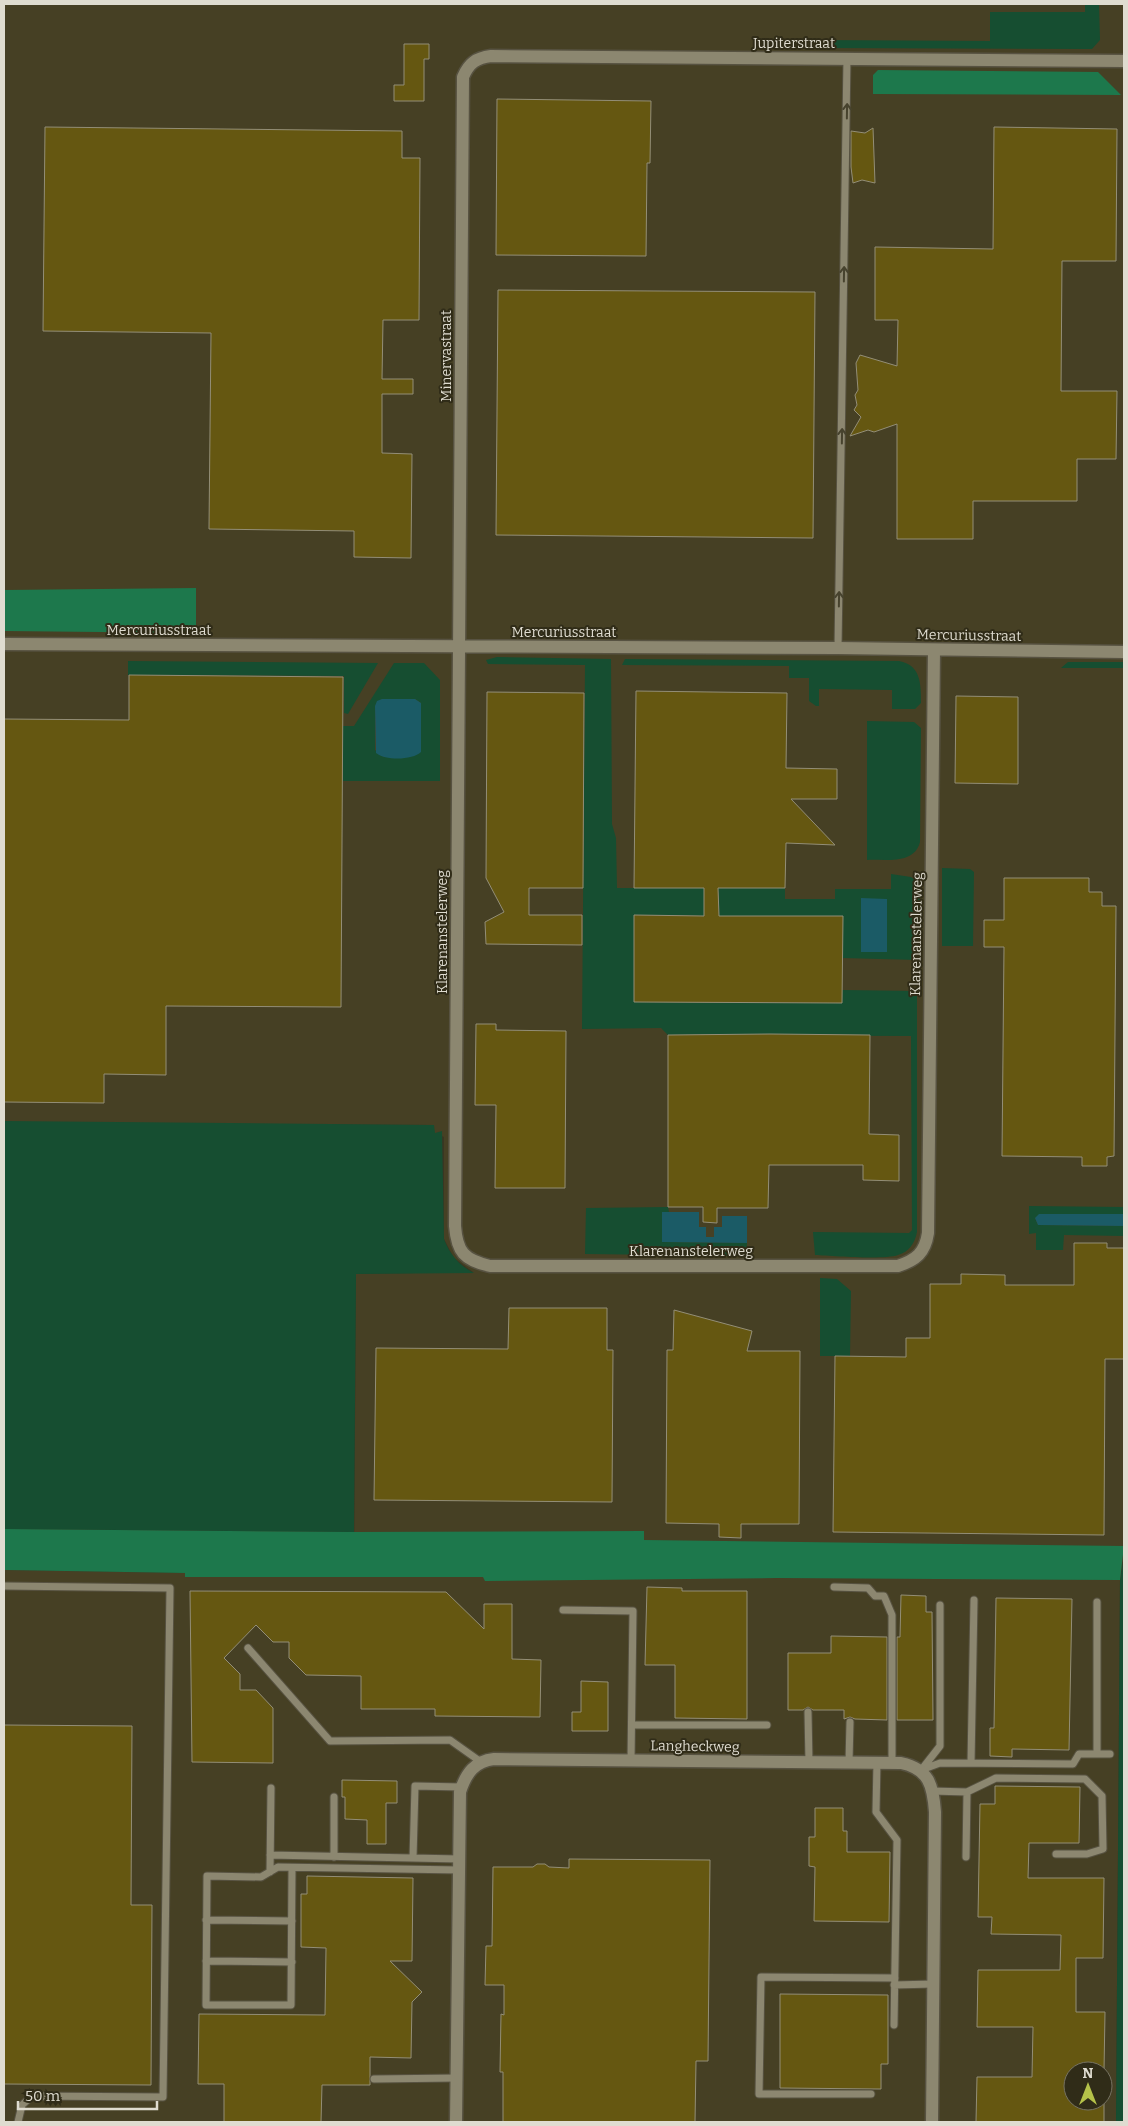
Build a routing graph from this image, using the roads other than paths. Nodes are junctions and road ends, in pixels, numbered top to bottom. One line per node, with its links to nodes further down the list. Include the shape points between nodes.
1 (847, 58): 2 (street, Jupiterstraat); 3 (street, Jupiterstraat, via 491,56 477,58); 6 (lane, one-way to 1)
2 (1124, 61)
3 (467, 67): 5 (street, Minervastraat, via 463,77)
4 (4, 644): 5 (street, Mercuriusstraat)
5 (459, 647): 6 (street, Mercuriusstraat); 7 (street, Klarenanstelerweg, via 455,1226 459,1248 466,1257 490,1266 898,1266 922,1254 928,1233)
6 (838, 648): 7 (street, Mercuriusstraat)
7 (934, 650): 8 (street, Mercuriusstraat)
8 (1124, 652)
9 (4, 1586): 53 (lane, via 170,1588 163,2097 32,2096 22,2105)
10 (834, 1587): 27 (lane, via 868,1588 875,1596 884,1596 892,1615)
11 (974, 1600): 28 (lane)
12 (1098, 1602): 20 (lane)
13 (940, 1605): 29 (lane, via 940,1746)
14 (562, 1610): 18 (lane, via 633,1611)
15 (248, 1648): 23 (lane, via 330,1741 450,1740)
16 (808, 1712): 24 (lane)
17 (850, 1722): 25 (lane)
18 (632, 1725): 19 (lane); 22 (lane)
19 (767, 1725)
20 (1097, 1754): 21 (lane); 28 (lane, via 1079,1754 1073,1764)
21 (1110, 1754)
22 (631, 1760): 23 (street, Langheckweg, via 494,1759); 24 (street, Langheckweg)
23 (481, 1762): 30 (street, via 464,1778)
24 (809, 1762): 25 (street, Langheckweg)
25 (849, 1762): 26 (street, Langheckweg)
26 (877, 1762): 27 (street, Langheckweg); 47 (lane, via 876,1812 897,1840)
27 (892, 1763): 29 (street, Langheckweg)
28 (971, 1763): 29 (lane, via 940,1763)
29 (921, 1770): 32 (street)
30 (461, 1787): 39 (lane, via 415,1786); 40 (street)
31 (271, 1788): 36 (lane)
32 (932, 1791): 33 (lane); 48 (street, via 935,1812)
33 (967, 1792): 35 (lane, via 996,1778 1085,1779 1102,1796 1103,1849 1087,1854); 38 (lane)
34 (334, 1798): 37 (lane)
35 (1056, 1854)
36 (270, 1856): 37 (lane); 42 (lane)
37 (334, 1857): 39 (lane)
38 (966, 1857)
39 (413, 1858): 40 (lane)
40 (459, 1864): 41 (lane); 50 (street)
41 (292, 1868): 42 (lane, via 278,1868); 44 (lane)
42 (270, 1872): 43 (lane, via 260,1877 207,1876)
43 (206, 1920): 44 (lane); 45 (lane)
44 (292, 1922): 46 (lane)
45 (206, 1961): 46 (lane); 46 (lane, via 206,2005 291,2005)
46 (292, 1962)
47 (894, 1981): 48 (lane); 49 (lane); 52 (lane, via 761,1977 759,2094)
48 (933, 1984): 55 (street)
49 (894, 2025)
50 (457, 2078): 51 (lane); 54 (street)
51 (374, 2079)
52 (871, 2094)
53 (18, 2122)
54 (456, 2122)
55 (932, 2122)

